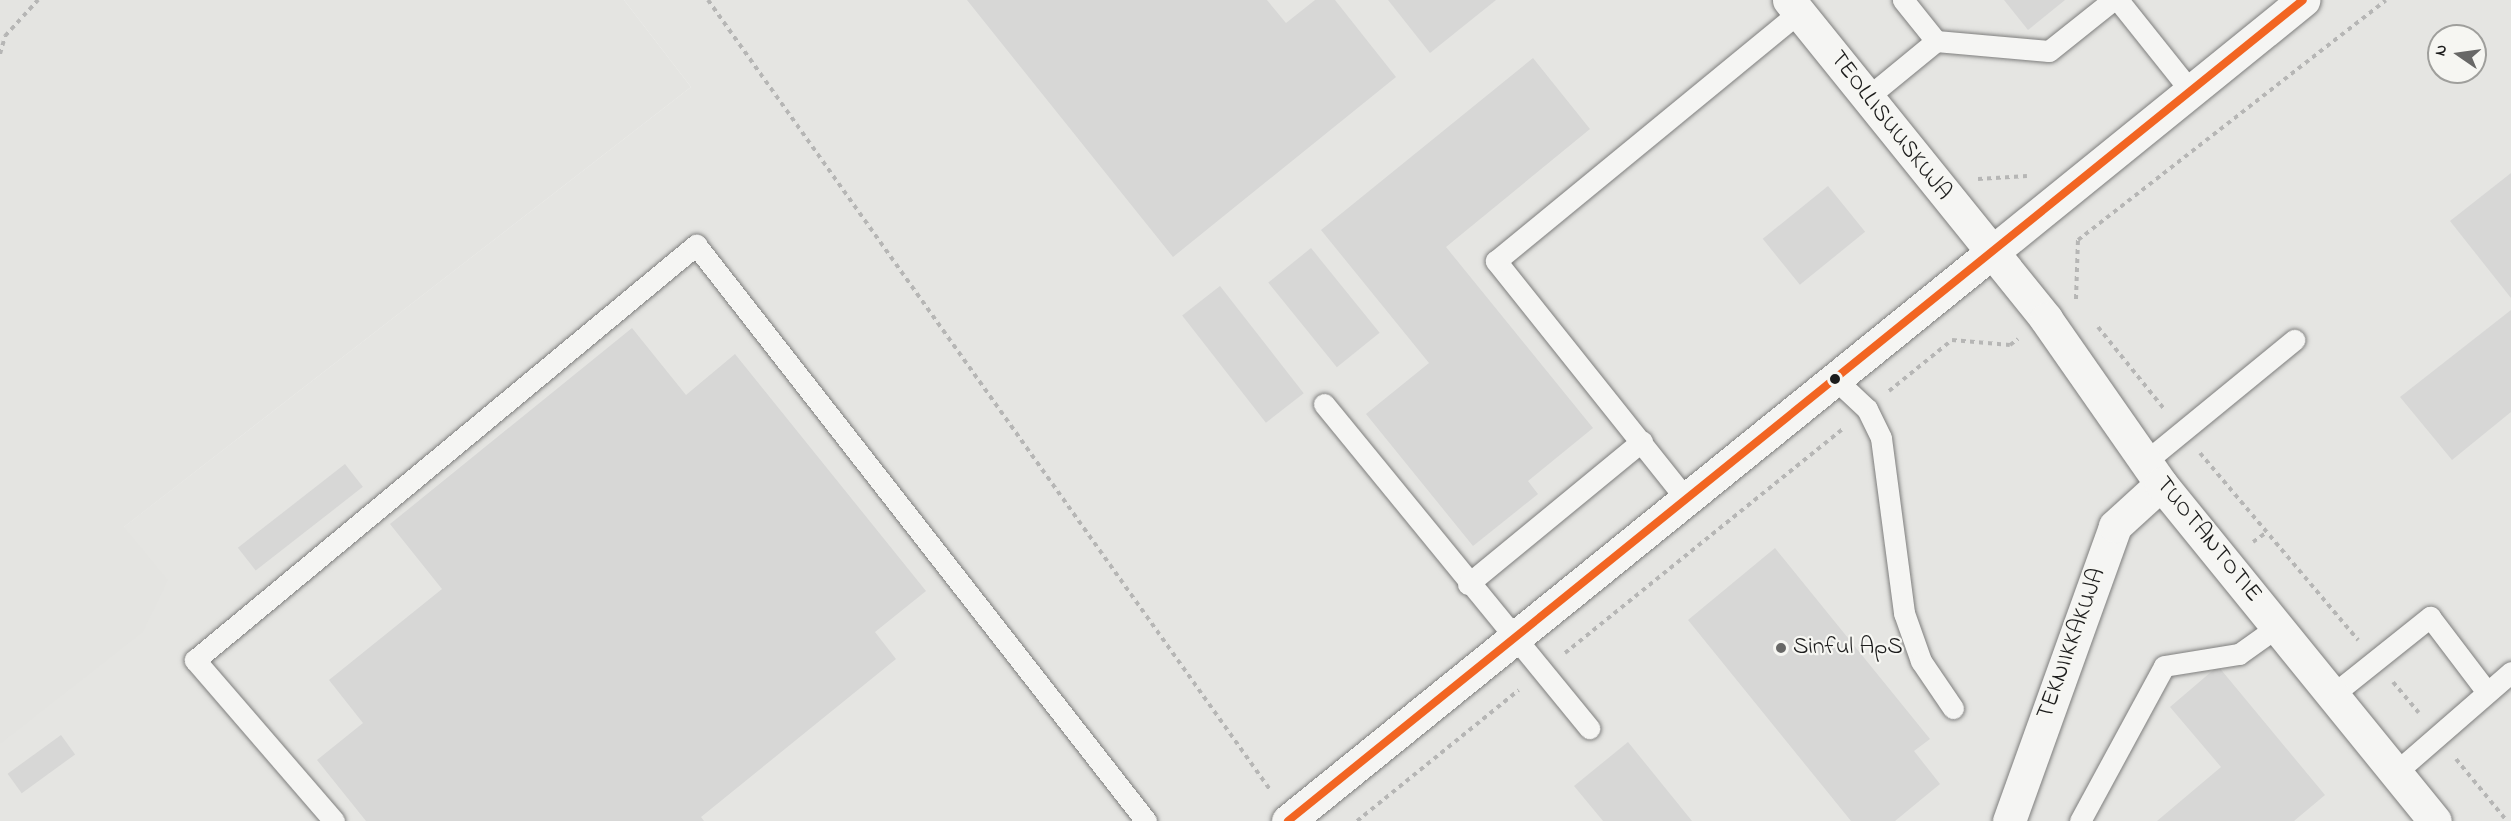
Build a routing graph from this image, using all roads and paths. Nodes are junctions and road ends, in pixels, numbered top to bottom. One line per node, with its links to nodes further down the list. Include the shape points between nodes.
1 (38, 0): 9 (path, via 5,36)
2 (708, 0): 35 (path)
3 (1903, 0): 8 (lane)
4 (2113, 0): 8 (lane, via 2049,51)
5 (2118, 0): 10 (lane)
6 (2302, 0): 10 (street)
7 (1794, 6): 11 (street, TEOLLISUUSKUJA); 20 (lane, via 1496,261)
8 (1936, 41): 11 (lane)
9 (0, 54)
10 (2189, 89): 12 (street)
11 (1869, 96): 12 (street, TEOLLISUUSKUJA)
12 (1991, 253): 17 (street); 21 (street, TUOTANTOTIE, via 2046,319)
13 (2076, 299): 14 (path)
14 (2083, 308)
15 (2090, 316): 19 (path)
16 (2294, 340): 19 (lane)
17 (1835, 379): 22 (street); 30 (lane, via 1867,409 1881,438 1904,613 1922,661)
18 (1324, 404): 23 (lane)
19 (2182, 432): 21 (lane); 26 (path)
20 (1642, 441): 22 (lane); 23 (lane)
21 (2153, 473): 24 (street, TUOTANTOTIE); 38 (street, TEKNIIKKAKUJA, via 2115,526)
22 (1686, 499): 25 (street)
23 (1468, 584): 25 (lane)
24 (2277, 627): 29 (street, TUOTANTOTIE); 39 (lane, via 2239,654 2164,666)
25 (1516, 637): 31 (lane); 35 (street)
26 (2375, 660): 28 (lane, via 2430,617); 29 (lane); 32 (path)
27 (2511, 672): 28 (lane)
28 (2487, 692): 32 (lane)
29 (2331, 696): 33 (street, TUOTANTOTIE)
30 (1953, 708)
31 (1589, 728)
32 (2437, 735): 33 (lane); 40 (path)
33 (2395, 773): 34 (street, TUOTANTOTIE)
34 (2428, 819)
35 (1289, 820)
36 (334, 821): 37 (lane, via 195,660 696,245)
37 (1146, 821)
38 (2009, 821)
39 (2080, 821)
40 (2507, 821)

